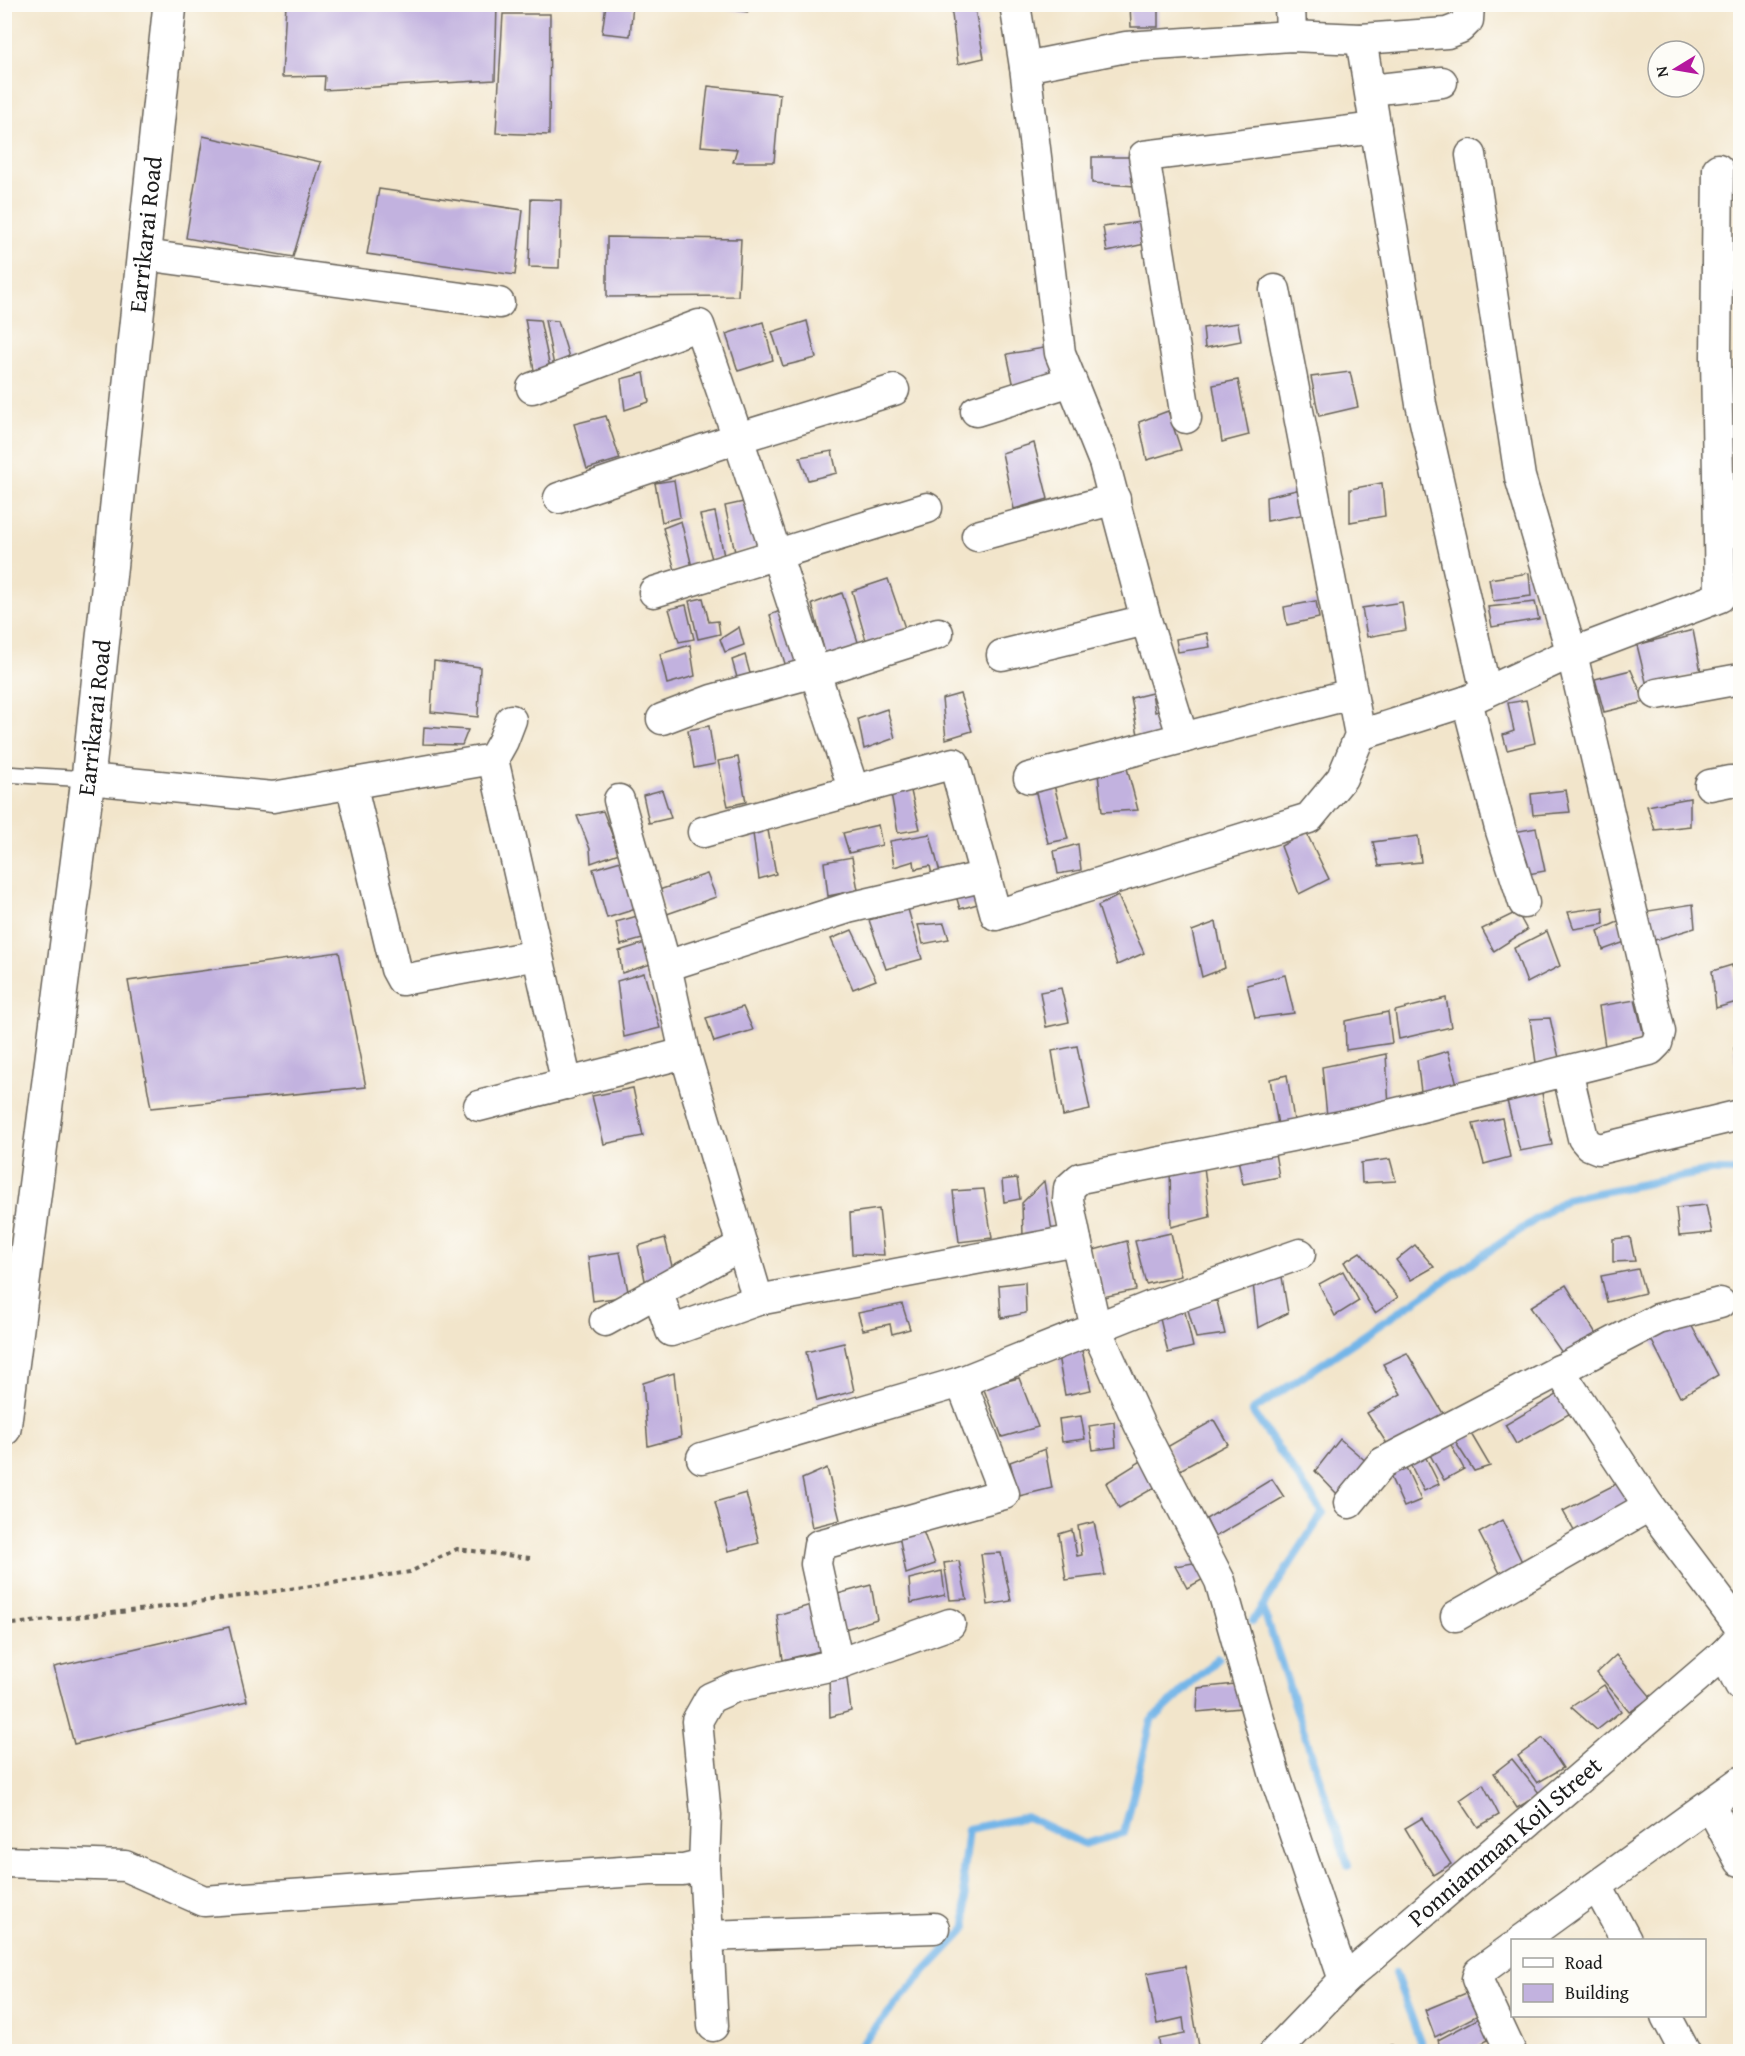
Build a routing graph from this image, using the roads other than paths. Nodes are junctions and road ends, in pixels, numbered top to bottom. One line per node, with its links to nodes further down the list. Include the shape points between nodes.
1 (170, 4): 13 (main road, Earrikarai Road)
2 (1015, 4): 7 (street)
3 (1290, 4): 5 (street)
4 (1469, 4): 6 (street, via 1468,21 1447,33)
5 (1291, 36): 6 (street); 7 (street, via 1126,47)
6 (1362, 39): 9 (street)
7 (1025, 67): 16 (street, via 1060,352)
8 (1442, 82): 9 (street)
9 (1370, 90): 10 (street)
10 (1376, 128): 20 (street, via 1144,156); 37 (street, via 1420,404)
11 (1471, 155): 31 (street, via 1520,477)
12 (1718, 170): 28 (street, via 1716,357)
13 (144, 255): 15 (street); 45 (main road, Earrikarai Road)
14 (1275, 290): 35 (street)
15 (499, 303)
16 (1071, 381): 19 (street); 23 (street)
17 (532, 388): 21 (street, via 699,325)
18 (894, 390): 21 (street)
19 (976, 411)
20 (1186, 418)
21 (738, 438): 22 (street); 26 (street)
22 (559, 498)
23 (1115, 499): 25 (street); 29 (street)
24 (927, 508): 26 (street)
25 (977, 536)
26 (776, 554): 27 (street); 33 (street)
27 (654, 592)
28 (1730, 595): 31 (street)
29 (1146, 620): 32 (street); 41 (street)
30 (938, 633): 33 (street)
31 (1572, 654): 37 (street); 57 (street, via 1660,1032 1650,1050)
32 (1002, 655)
33 (814, 672): 38 (street, via 712,700); 49 (street)
34 (1740, 679): 36 (street)
35 (1351, 694): 40 (street); 41 (street)
36 (1657, 694)
37 (1477, 697): 40 (street); 53 (street, via 1500,828)
38 (662, 719)
39 (511, 720): 42 (street)
40 (1360, 735): 52 (street, via 1342,778 1310,818 996,915)
41 (1183, 738): 44 (street)
42 (492, 759): 47 (street); 54 (street)
43 (4, 774): 45 (lane)
44 (1029, 778)
45 (88, 779): 47 (street, via 273,797); 71 (main road, Earrikarai Road)
46 (1740, 781): 48 (street)
47 (351, 783): 54 (street, via 396,969 402,980)
48 (1710, 785)
49 (854, 791): 51 (street); 52 (street, via 954,763)
50 (620, 800): 55 (street)
51 (703, 832)
52 (986, 876): 55 (street, via 848,909)
53 (1524, 903)
54 (537, 955): 58 (street)
55 (666, 966): 56 (street)
56 (685, 1053): 58 (street); 62 (street)
57 (1567, 1071): 60 (street, via 1583,1138 1599,1149); 61 (street, via 1357,1123 1080,1178 1069,1188 1068,1200)
58 (567, 1084): 59 (street)
59 (479, 1106)
60 (1740, 1115)
61 (1076, 1240): 65 (street); 68 (street)
62 (742, 1245): 64 (street); 65 (street)
63 (1300, 1254): 68 (street)
64 (658, 1293): 65 (street, via 671,1330); 67 (street)
65 (758, 1300)
66 (1720, 1303): 69 (street, via 1658,1319)
67 (605, 1321)
68 (1096, 1329): 70 (street); 93 (street, via 1139,1424 1220,1581 1275,1776)
69 (1559, 1370): 74 (street, via 1382,1463); 75 (street)
70 (961, 1382): 73 (street); 80 (street, via 1004,1494 819,1545 816,1564)
71 (6, 1395): 72 (main road, Earrikarai Road)
72 (4, 1429)
73 (702, 1458)
74 (1348, 1503)
75 (1648, 1506): 76 (street); 78 (street)
76 (1456, 1616)
77 (950, 1624): 80 (street)
78 (1740, 1627)
79 (1732, 1646): 81 (street); 93 (street, Ponniamman Koil Street)
80 (838, 1664): 86 (street, via 735,1687 710,1698 697,1721 706,1815)
81 (1740, 1685)
82 (1740, 1782): 83 (street)
83 (1710, 1805): 84 (street); 87 (street)
84 (1740, 1861)
85 (4, 1862): 86 (street, via 125,1866 204,1901 682,1870)
86 (704, 1865): 89 (street)
87 (1597, 1886): 90 (street); 91 (street)
88 (934, 1928): 89 (street)
89 (708, 1936): 95 (street)
90 (1525, 1939)
91 (1625, 1939)
92 (1511, 1949): 97 (street, via 1479,1972 1478,1979)
93 (1344, 1980): 96 (street, Ponniamman Koil Street)
94 (1667, 2017): 98 (street)
95 (713, 2026)
96 (1275, 2052)
97 (1511, 2052)
98 (1685, 2052)

